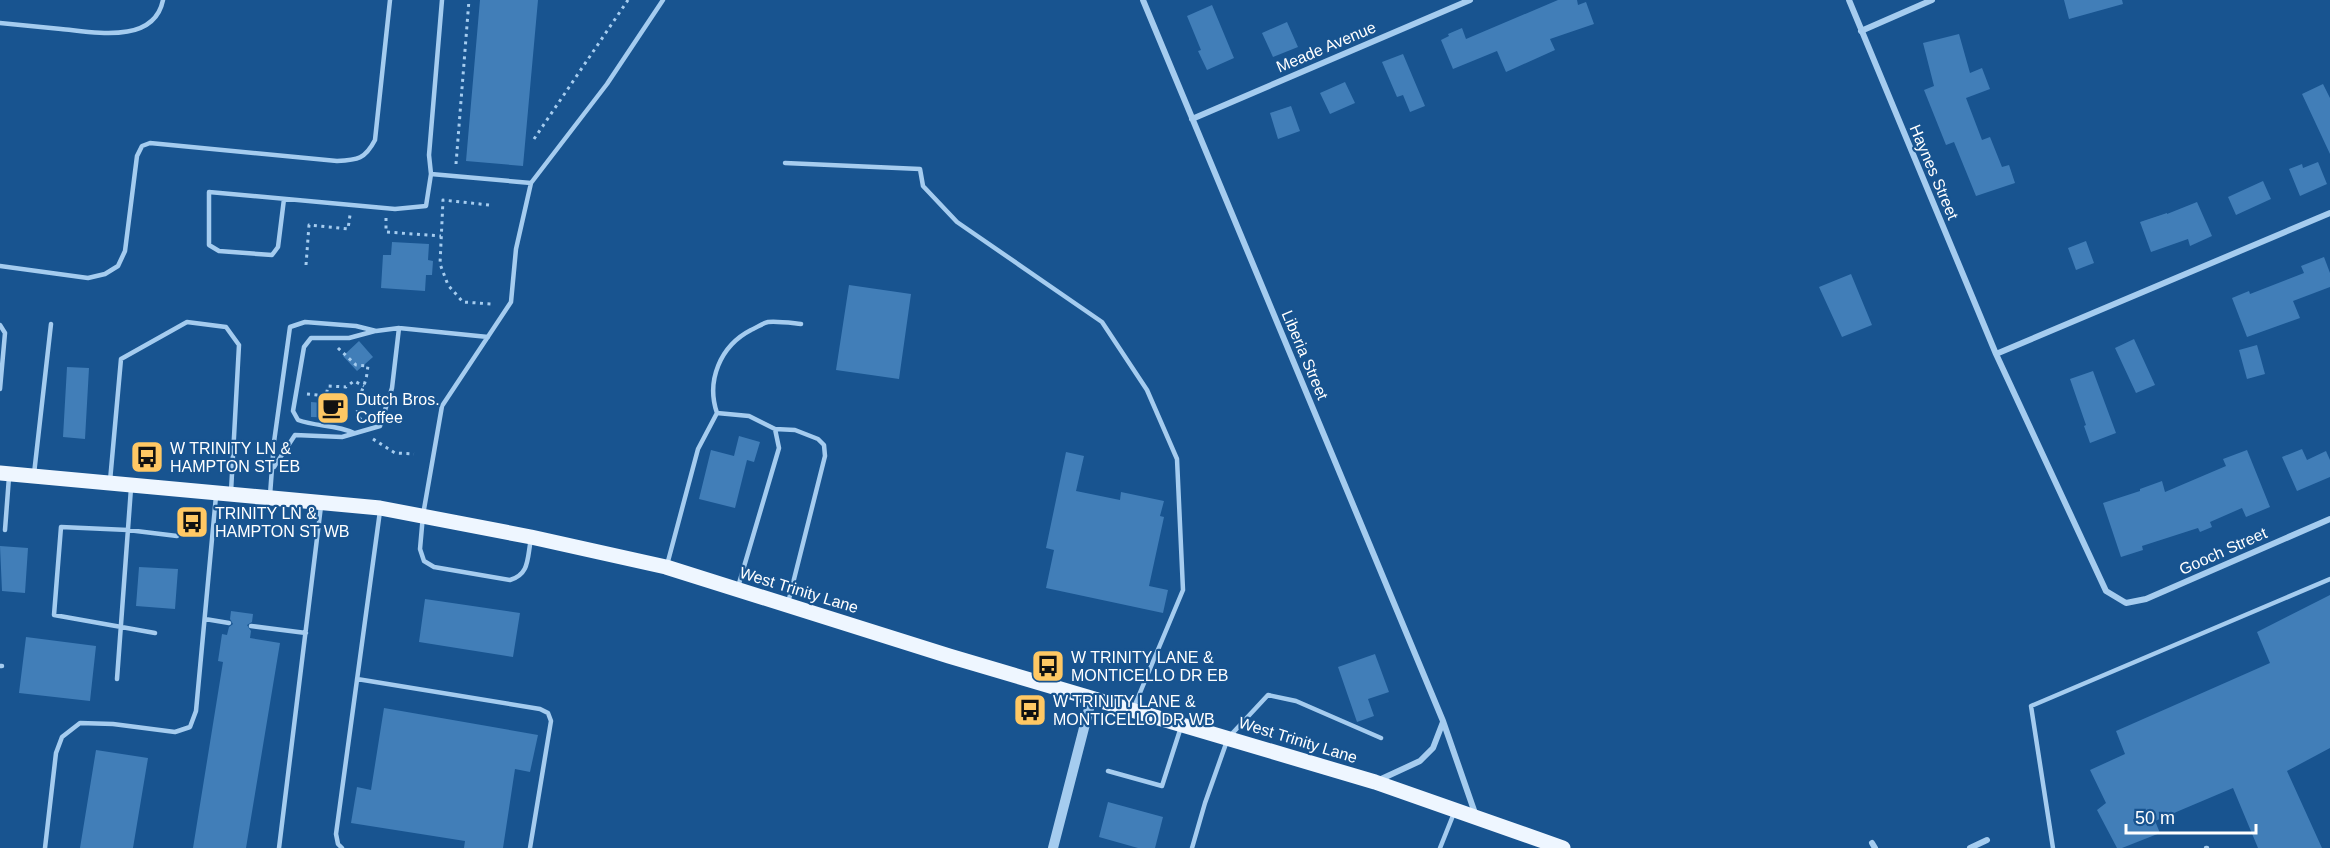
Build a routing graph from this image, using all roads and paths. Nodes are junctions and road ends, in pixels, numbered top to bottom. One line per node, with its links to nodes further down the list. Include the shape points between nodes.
1 (163, 0): 11 (lane, via 150,22 133,31 112,34)
2 (390, 0): 28 (lane, via 375,140 368,153 354,161 337,161 150,143 142,146 137,156 125,251 118,266 88,278)
3 (442, 0): 17 (lane, via 429,154)
4 (469, 0): 16 (path)
5 (628, 0): 14 (path)
6 (663, 0): 18 (lane, via 607,84)
7 (1143, 0): 13 (street, Liberia Street)
8 (1470, 0): 13 (street, Meade Avenue)
9 (1849, 0): 12 (street, Haynes Street)
10 (1932, 0): 12 (street)
11 (0, 23)
12 (1861, 31): 37 (street, Haynes Street)
13 (1192, 119): 77 (street, Liberia Street)
14 (534, 139)
15 (785, 163): 76 (lane, via 920,168 923,186 957,222 1102,322 1147,390 1177,459 1182,590)
16 (456, 164)
17 (431, 174): 18 (lane); 19 (lane, via 426,206 395,209)
18 (531, 183): 35 (lane, via 516,249 511,302)
19 (284, 199): 19 (lane, via 209,192 208,245 219,251 272,255 279,247)
20 (437, 199): 21 (path)
21 (443, 200): 22 (path); 26 (path)
22 (489, 205)
23 (2330, 213): 37 (street)
24 (358, 216): 27 (path, via 349,215 348,229 309,225)
25 (377, 217): 26 (path, via 387,218 386,232)
26 (441, 236): 29 (path, via 440,264 448,285 463,302)
27 (306, 265)
28 (0, 266)
29 (492, 304)
30 (51, 324): 49 (lane)
31 (801, 324): 41 (lane, via 767,322 737,337 720,360 713,384)
32 (0, 325): 39 (lane, via 5,333)
33 (399, 328): 34 (lane); 35 (lane); 44 (lane, via 392,388 380,426)
34 (376, 331): 44 (lane, via 349,338 311,338 304,347 293,411 297,420); 47 (lane, via 305,322 290,327)
35 (488, 337): 56 (lane, via 442,406)
36 (337, 347): 38 (path, via 356,365 368,366)
37 (1996, 354): 65 (street, Haynes Street, via 2106,591)
38 (364, 386): 40 (path, via 354,381 346,387 327,386 326,396); 42 (path, via 358,396 357,413)
39 (0, 389)
40 (304, 394)
41 (717, 413): 43 (lane, via 749,416); 62 (lane, via 698,449)
42 (362, 420)
43 (774, 429): 64 (lane, via 779,448); 66 (lane, via 795,430 818,439 824,445 825,456)
44 (354, 433): 47 (lane, via 342,437 295,435)
45 (373, 439): 46 (path, via 395,453)
46 (414, 454)
47 (272, 470): 53 (lane)
48 (5, 473): 49 (main road, West Trinity Lane); 58 (lane)
49 (34, 476): 50 (main road, West Trinity Lane)
50 (110, 483): 51 (main road, West Trinity Lane); 52 (lane, via 121,359 187,322 226,327 239,345)
51 (131, 485): 52 (main road, West Trinity Lane); 59 (lane)
52 (224, 494): 53 (main road, West Trinity Lane); 67 (lane)
53 (270, 498): 54 (main road, West Trinity Lane)
54 (322, 503): 55 (main road, West Trinity Lane); 72 (lane)
55 (380, 508): 56 (main road, West Trinity Lane); 74 (lane)
56 (423, 515): 61 (main road, West Trinity Lane); 61 (lane, via 420,549 424,561 434,567 510,580 520,577 525,571)
57 (2330, 519): 65 (street, Gooch Street, via 2146,599)
58 (5, 530)
59 (128, 530): 60 (lane); 70 (lane); 70 (lane, via 62,527 54,615)
60 (177, 536)
61 (531, 537): 62 (main road, West Trinity Lane)
62 (666, 567): 64 (main road, West Trinity Lane)
63 (2330, 579): 95 (lane, via 2031,706)
64 (737, 590): 66 (main road, West Trinity Lane)
65 (2126, 603)
66 (788, 605): 75 (main road, West Trinity Lane)
67 (205, 619): 68 (lane); 86 (lane, via 196,711 190,727 175,732 80,723 62,737 56,753)
68 (229, 623)
69 (251, 626): 72 (lane)
70 (121, 628): 71 (lane); 73 (lane)
71 (155, 633)
72 (306, 633): 87 (lane)
73 (117, 679)
74 (357, 679): 88 (lane, via 336,834); 89 (lane, via 548,713 551,721)
75 (1092, 697): 76 (main road, West Trinity Lane); 90 (street)
76 (1133, 709): 78 (main road, West Trinity Lane)
77 (1443, 721): 82 (street, via 1432,748 1420,761); 84 (street, Liberia Street)
78 (1181, 724): 79 (main road, West Trinity Lane); 81 (lane, via 1162,786)
79 (1228, 738): 80 (lane, via 1268,695 1296,701); 82 (main road, West Trinity Lane); 91 (lane)
80 (1381, 738)
81 (1108, 771)
82 (1375, 782): 83 (main road, West Trinity Lane)
83 (1456, 811): 84 (main road, West Trinity Lane); 92 (lane)
84 (1477, 819): 93 (main road, West Trinity Lane)
85 (1987, 840): 94 (street)
86 (45, 848)
87 (279, 848)
88 (342, 848)
89 (530, 848)
90 (1053, 848)
91 (1192, 848)
92 (1440, 848)
93 (1563, 848)
94 (1970, 848)
95 (2053, 848)

